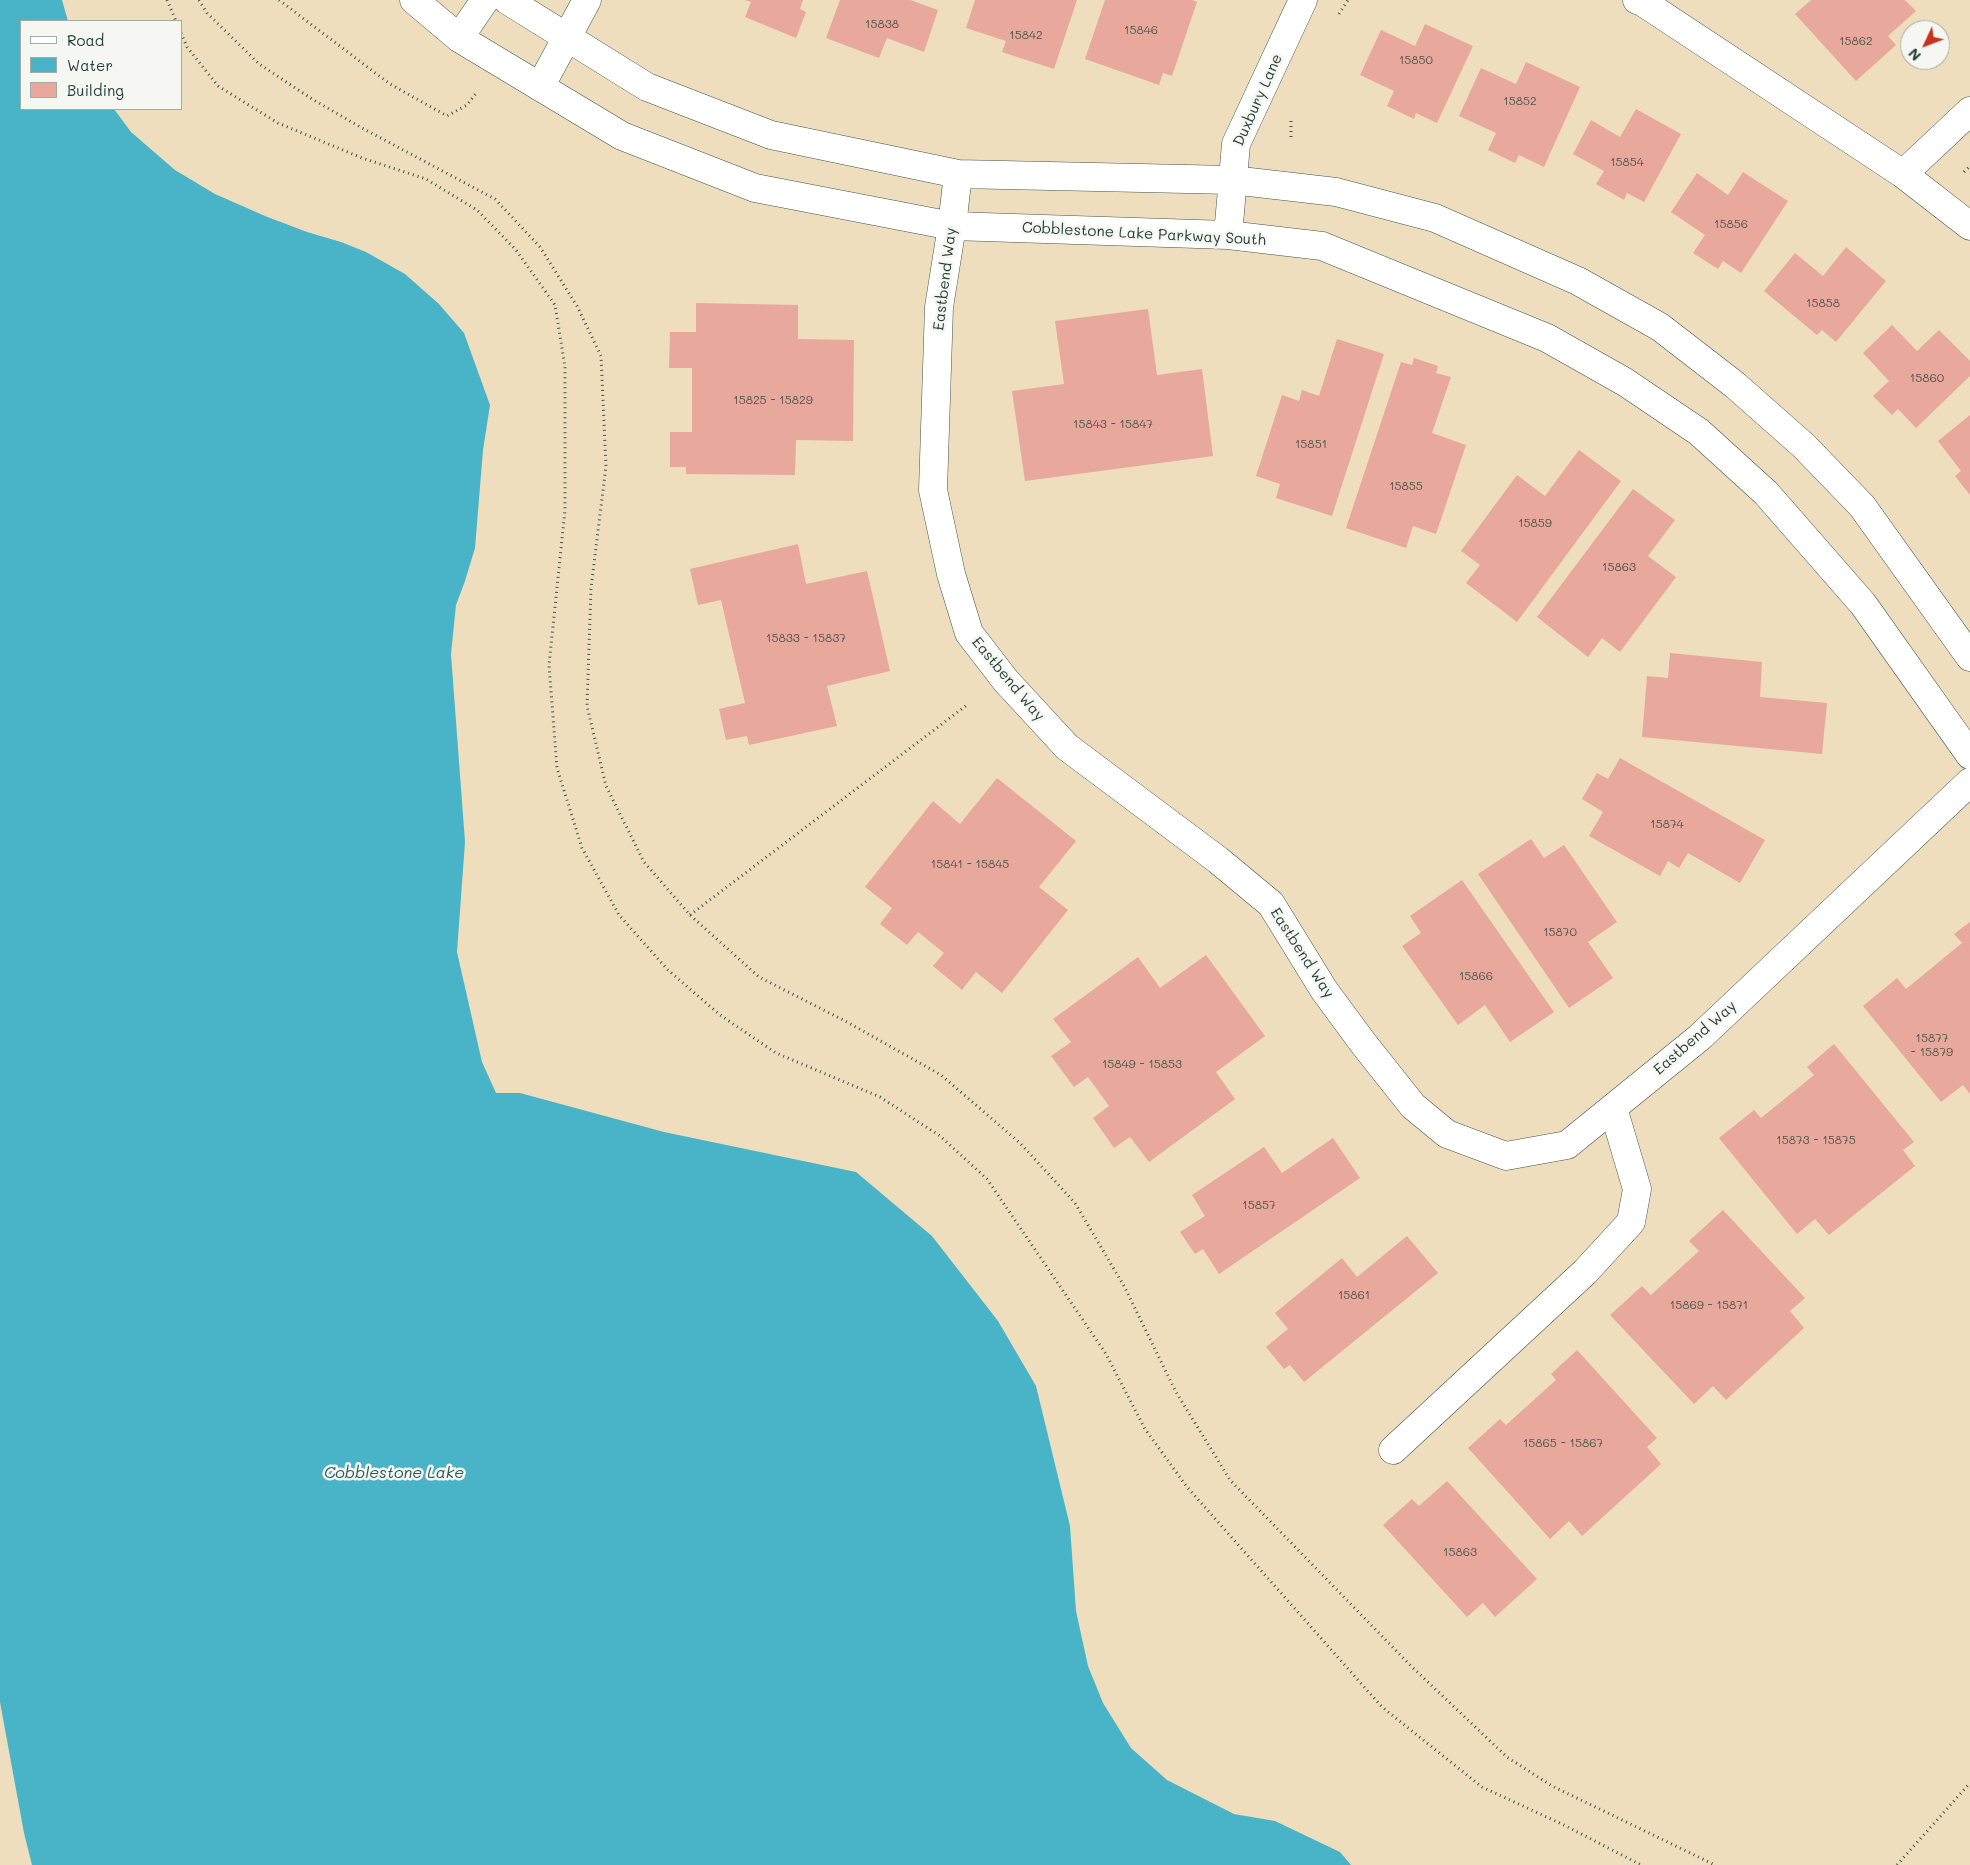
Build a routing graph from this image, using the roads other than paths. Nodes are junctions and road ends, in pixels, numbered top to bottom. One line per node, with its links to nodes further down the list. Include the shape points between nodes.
1 (414, 0): 7 (street, Cobblestone Lake Parkway South)
2 (485, 0): 7 (street)
3 (507, 0): 8 (street)
4 (587, 0): 8 (street)
5 (1303, 0): 13 (street, Duxbury Lane, via 1236,144)
6 (1637, 0): 12 (street)
7 (459, 38): 9 (street, Cobblestone Lake Parkway South)
8 (566, 38): 9 (street); 11 (street, via 646,87 770,135)
9 (540, 87): 14 (street, Cobblestone Lake Parkway South, via 622,136 755,188)
10 (1970, 112): 12 (street)
11 (958, 174): 13 (street); 14 (street, Eastbend Way)
12 (1903, 174): 15 (street)
13 (1232, 180): 16 (street, Duxbury Lane); 17 (street, via 1336,192 1436,218 1578,281 1660,327 1736,385 1790,433 1862,506)
14 (952, 226): 16 (street, Cobblestone Lake Parkway South); 20 (street, Eastbend Way, via 938,307 932,490 951,574 969,633 1006,681 1067,747 1218,860 1271,904 1324,990 1363,1044 1413,1106 1447,1134 1506,1156 1567,1145)
15 (1970, 226)
16 (1228, 235): 18 (street, Cobblestone Lake Parkway South, via 1322,246 1547,338 1625,382 1699,432 1766,494 1863,604)
17 (1970, 657)
18 (1970, 755)
19 (1970, 782): 20 (street, Eastbend Way, via 1700,1037)
20 (1612, 1108): 21 (street, via 1638,1189 1631,1222 1586,1272)
21 (1393, 1450)

